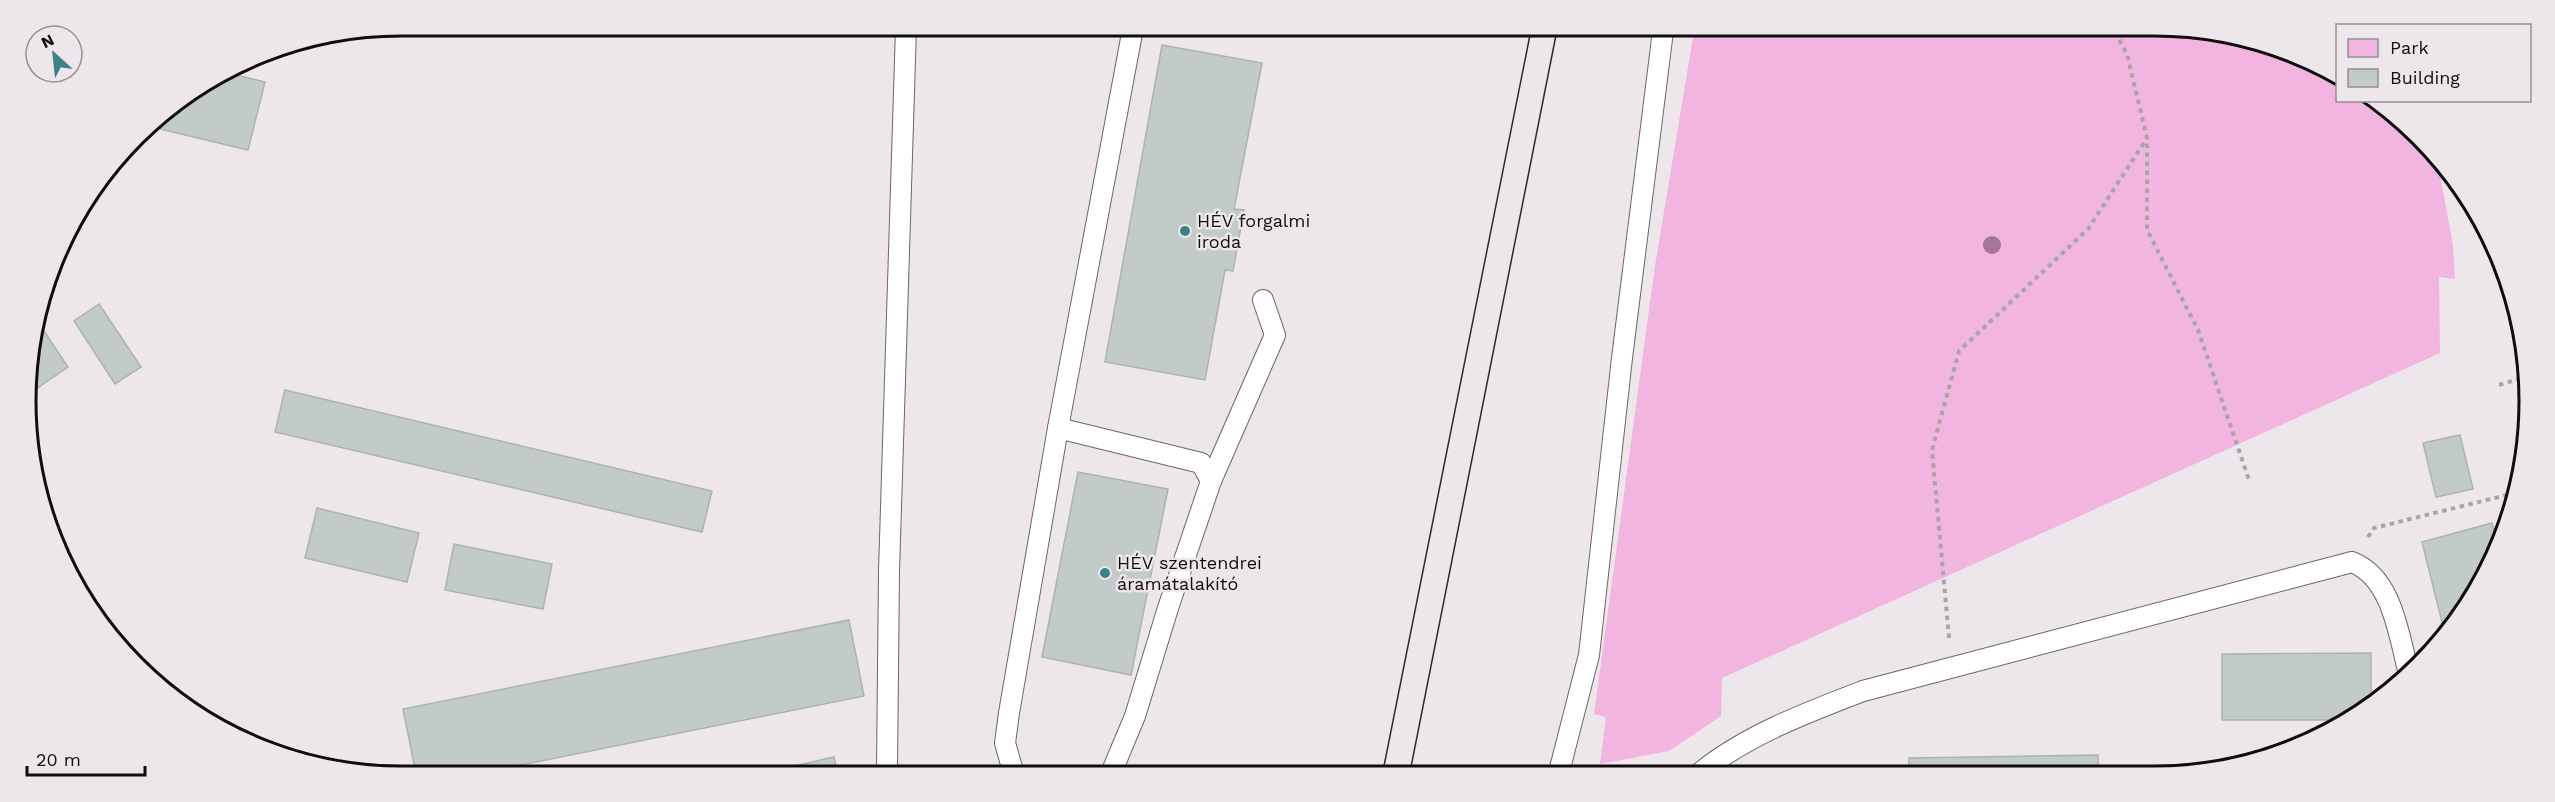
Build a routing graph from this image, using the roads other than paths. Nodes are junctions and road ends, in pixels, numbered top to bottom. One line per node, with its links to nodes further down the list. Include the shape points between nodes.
1 (906, 36): 8 (lane, via 889,571)
2 (1132, 36): 5 (lane)
3 (1662, 36): 11 (lane, via 1589,655)
4 (1263, 300): 6 (lane, via 1275,335)
5 (1058, 428): 6 (lane, via 1201,463); 9 (lane, via 1009,713 1005,743)
6 (1211, 481): 10 (lane, via 1135,716)
7 (2406, 664): 12 (lane, via 2387,598 2364,567 2352,562 1863,691 1811,711)
8 (887, 766)
9 (1012, 766)
10 (1114, 766)
11 (1561, 766)
12 (1710, 766)

